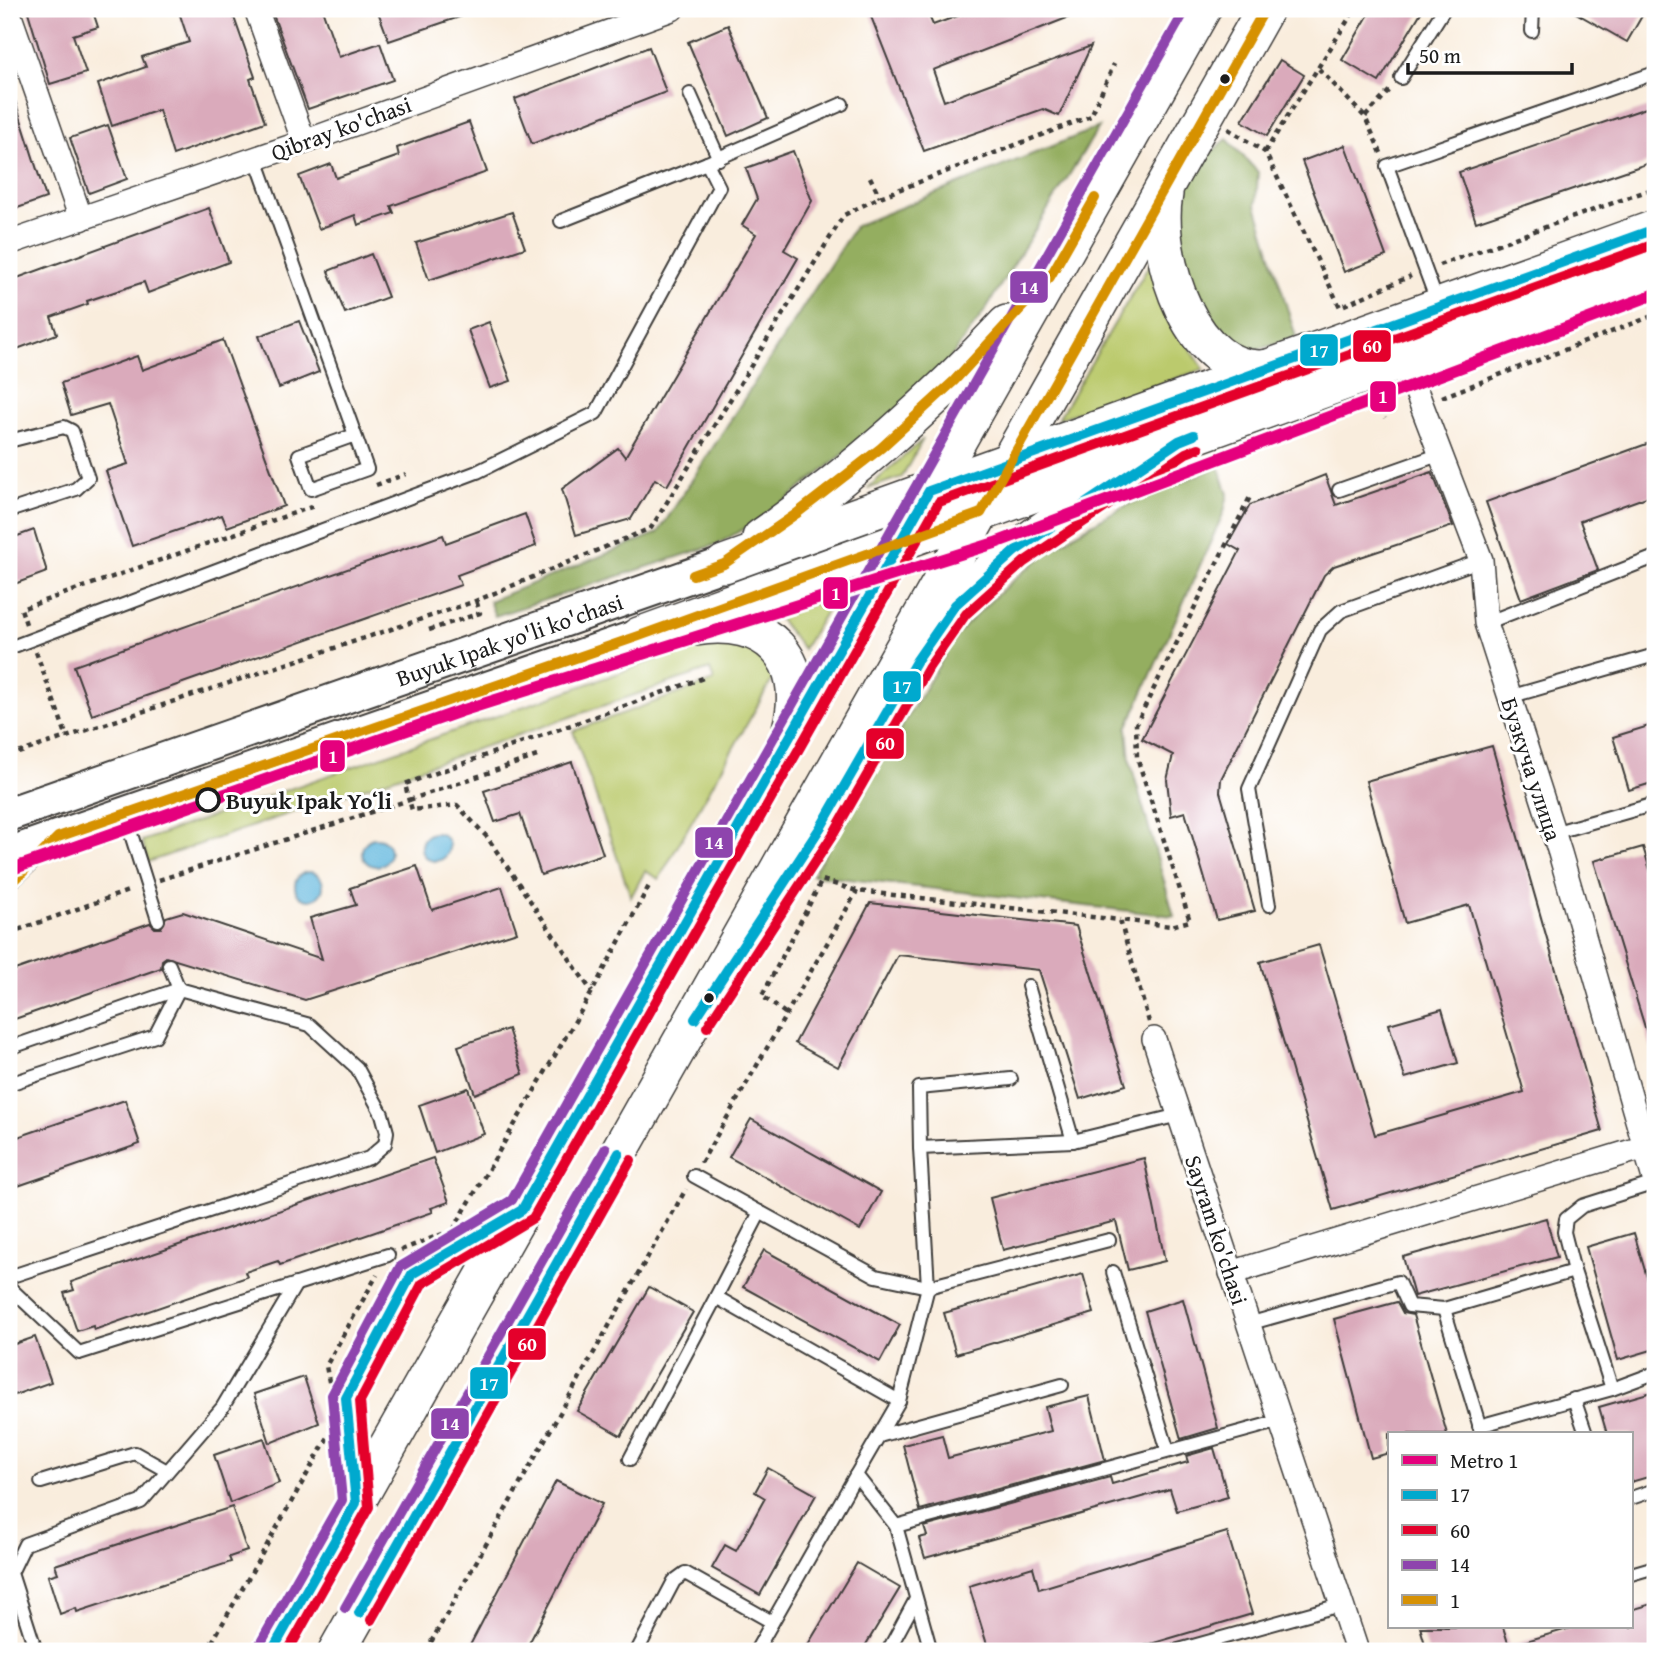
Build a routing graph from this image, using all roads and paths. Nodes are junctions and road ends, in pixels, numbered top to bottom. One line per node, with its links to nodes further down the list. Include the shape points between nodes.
1 (256, 9): 18 (street)
2 (672, 9): 18 (street, Qibray ko'chasi)
3 (1202, 9): 33 (main road)
4 (1265, 9): 16 (main road)
5 (1355, 9): 11 (path)
6 (1444, 9): 13 (lane)
7 (1533, 9): 9 (lane)
8 (9, 13): 27 (street)
9 (1532, 31)
10 (1114, 64): 26 (path, via 1091,116)
11 (1319, 69): 17 (path); 19 (path)
12 (1655, 73): 22 (lane)
13 (1401, 78): 17 (path)
14 (690, 94): 21 (lane)
15 (842, 104): 21 (lane)
16 (1205, 115): 19 (path); 24 (main road)
17 (1365, 117): 22 (path)
18 (310, 140): 20 (street, Qibray ko'chasi)
19 (1265, 152): 32 (path, via 1340,307)
20 (256, 159): 27 (street, Qibray ko'chasi); 41 (lane)
21 (713, 161): 28 (lane); 59 (lane, via 719,187 596,412 477,472)
22 (1387, 166): 32 (lane)
23 (870, 177): 26 (path)
24 (1166, 184): 37 (main road, via 1162,243 1181,302 1205,340 1230,365); 45 (main road)
25 (1655, 188): 32 (path)
26 (880, 197): 55 (path, via 844,215 652,528)
27 (81, 219): 30 (street, Qibray ko'chasi)
28 (561, 221)
29 (1655, 229): 34 (main road, Buyuk Ipak yo'li ko'chasi)
30 (9, 243)
31 (1655, 269): 36 (main road)
32 (1424, 270): 34 (lane)
33 (1050, 277): 47 (main road); 54 (main road, via 954,381 881,448)
34 (1439, 308): 37 (main road, Buyuk Ipak yo'li ko'chasi)
35 (1655, 315): 39 (path)
36 (1404, 359): 43 (main road); 44 (street, Бузкуча улица)
37 (1271, 368): 45 (main road, Buyuk Ipak yo'li ko'chasi)
38 (1374, 389): 40 (path)
39 (1442, 397)
40 (1385, 418)
41 (355, 435): 41 (lane, via 299,455 311,489 367,469)
42 (9, 441): 49 (lane, via 64,426 72,430 88,478 76,489)
43 (1179, 441): 50 (main road); 88 (main road, via 1014,551 955,606 917,660 822,825)
44 (1441, 454): 46 (lane); 53 (street, Бузкуча улица)
45 (1009, 462): 47 (main road, Buyuk Ipak yo'li ko'chasi); 50 (main road)
46 (1339, 490)
47 (929, 491): 51 (main road); 54 (main road, Buyuk Ipak yo'li ko'chasi)
48 (1250, 497): 81 (path, via 1135,731 1137,757 1189,921 1171,926)
49 (9, 511)
50 (981, 513): 51 (main road); 88 (main road)
51 (901, 542): 58 (main road, Buyuk Ipak yo'li ko'chasi); 63 (main road)
52 (1655, 557): 56 (lane)
53 (1481, 560): 56 (street, Бузкуча улица); 79 (lane, via 1342,611 1321,631 1250,789)
54 (724, 564): 64 (main road, Buyuk Ipak yo'li ko'chasi)
55 (476, 600): 57 (path, via 480,613); 65 (path)
56 (1486, 624): 62 (street, Бузкуча улица)
57 (429, 630)
58 (639, 636): 63 (main road, via 729,624 746,626 773,641 794,681 796,707); 67 (main road, Buyuk Ipak yo'li ko'chasi)
59 (9, 648)
60 (1655, 655): 62 (lane)
61 (706, 677): 68 (path, via 405,784)
62 (1509, 697): 72 (street, Бузкуча улица)
63 (788, 741): 100 (main road)
64 (200, 747): 67 (main road, via 215,753 219,767); 70 (main road, Buyuk Ipak yo'li ko'chasi)
65 (9, 756)
66 (537, 756): 68 (path)
67 (202, 787): 71 (main road, Buyuk Ipak yo'li ko'chasi)
68 (408, 800): 76 (path); 87 (path, via 412,810 457,805 487,837)
69 (1655, 804): 72 (lane)
70 (9, 814)
71 (125, 814): 73 (main road, Buyuk Ipak yo'li ko'chasi); 76 (lane)
72 (1553, 833): 96 (street, Бузкуча улица)
73 (58, 837): 74 (main road); 75 (lane, via 18,878)
74 (9, 855)
75 (9, 881)
76 (146, 884): 80 (lane); 83 (path)
77 (650, 884): 82 (path)
78 (857, 891): 81 (path); 89 (path); 89 (path, via 822,880 762,996)
79 (1269, 905)
80 (158, 920)
81 (1120, 920): 90 (path)
82 (628, 923)
83 (9, 933)
84 (169, 965): 86 (lane)
85 (1028, 986): 95 (lane)
86 (178, 989): 91 (lane); 93 (lane, via 155,1036); 107 (lane, via 310,1025 357,1068 382,1114 385,1144 369,1158)
87 (593, 992)
88 (707, 997): 140 (main road)
89 (785, 1013): 98 (path)
90 (1154, 1039): 94 (street, Sayram ko'chasi)
91 (9, 1048)
92 (1011, 1079): 97 (lane, via 919,1088)
93 (9, 1084)
94 (1179, 1115): 95 (lane); 106 (street, Sayram ko'chasi)
95 (1073, 1141): 97 (lane)
96 (1645, 1147): 99 (street, Бузкуча улица); 106 (street)
97 (920, 1148): 110 (lane)
98 (694, 1176): 101 (lane); 141 (path)
99 (1655, 1183): 104 (lane, via 1582,1206 1566,1219 1564,1231)
100 (522, 1210): 130 (main road); 130 (lane, via 412,1274 346,1398)
101 (760, 1212): 110 (lane, via 876,1276); 111 (lane)
102 (1109, 1240): 110 (lane)
103 (388, 1255): 108 (lane)
104 (1574, 1271): 112 (lane); 116 (lane)
105 (1112, 1272): 123 (lane)
106 (1231, 1273): 113 (street, Sayram ko'chasi)
107 (9, 1277)
108 (296, 1284): 109 (lane, via 79,1353); 125 (lane, via 222,1408)
109 (9, 1287)
110 (928, 1287): 118 (lane)
111 (716, 1297): 118 (lane); 124 (lane)
112 (1444, 1309): 113 (lane, via 1409,1306 1398,1282); 120 (lane)
113 (1248, 1324): 119 (street, Sayram ko'chasi)
114 (1655, 1373): 116 (lane)
115 (1062, 1385): 122 (lane)
116 (1612, 1389): 117 (lane)
117 (1574, 1399): 120 (lane); 121 (lane)
118 (899, 1401): 122 (lane)
119 (1280, 1421): 123 (lane); 136 (street, Sayram ko'chasi)
120 (1481, 1430)
121 (1585, 1432)
122 (879, 1436): 126 (lane)
123 (1168, 1451): 131 (lane)
124 (630, 1459)
125 (167, 1471): 127 (lane, via 135,1453); 133 (lane, via 141,1502 26,1544)
126 (856, 1475): 131 (lane); 137 (lane)
127 (41, 1482)
128 (1655, 1490): 129 (lane)
129 (1632, 1498)
130 (356, 1503): 139 (main road)
131 (896, 1526): 135 (lane)
132 (1655, 1567): 134 (lane)
133 (10, 1573): 138 (lane)
134 (1632, 1573)
135 (916, 1600): 144 (lane); 145 (lane)
136 (1340, 1605): 146 (lane); 147 (street, Sayram ko'chasi); 148 (street, Sayram ko'chasi)
137 (772, 1622): 142 (lane, via 685,1573 674,1581); 143 (lane)
138 (36, 1651)
139 (272, 1651)
140 (337, 1651)
141 (426, 1651)
142 (637, 1651)
143 (756, 1651)
144 (888, 1651)
145 (931, 1651)
146 (1175, 1651)
147 (1352, 1651)
148 (1357, 1651)

